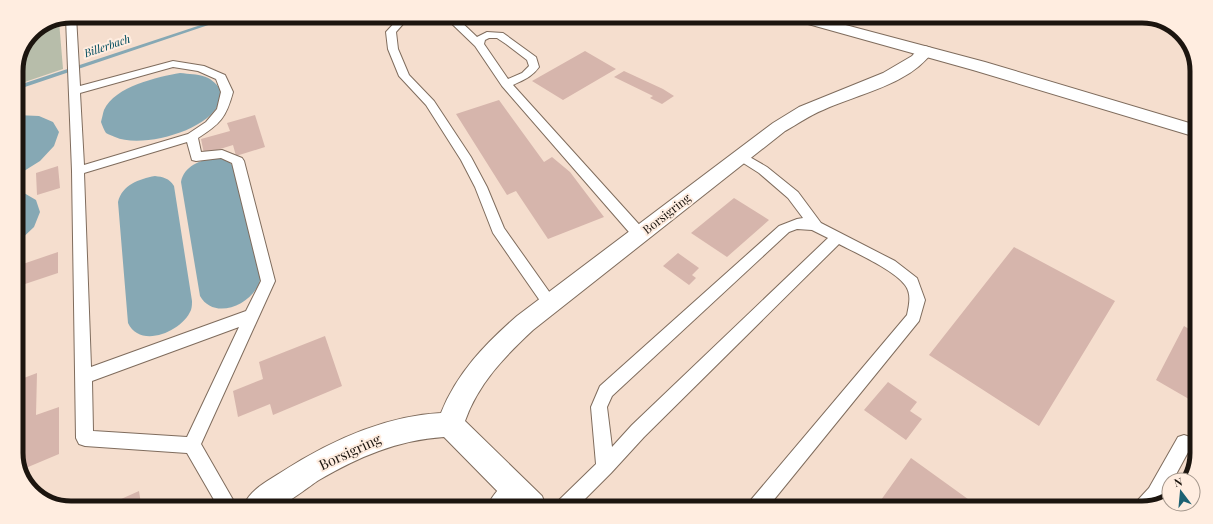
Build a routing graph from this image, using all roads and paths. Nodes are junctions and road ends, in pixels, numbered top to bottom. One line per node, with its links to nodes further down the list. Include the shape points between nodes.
1 (72, 23): 8 (lane)
2 (399, 23): 16 (lane, via 391,32 392,49 404,76 430,103 467,160 498,230)
3 (456, 23): 5 (lane)
4 (821, 23): 6 (street)
5 (479, 44): 7 (lane); 7 (lane, via 480,39 487,35 499,35 532,59 534,67 526,75)
6 (925, 51): 9 (street); 11 (street, Borsigring, via 920,59 901,71 805,111)
7 (506, 84): 14 (lane)
8 (74, 91): 10 (lane, via 173,64 200,68 221,77 228,92 222,110 210,125); 12 (lane)
9 (1190, 128)
10 (192, 137): 12 (lane); 17 (lane, via 196,157 222,154 238,161 268,281)
11 (741, 156): 13 (lane, via 793,195); 14 (street, Borsigring)
12 (78, 171): 18 (lane)
13 (816, 226): 15 (lane); 22 (lane, via 796,223 784,229 606,391 599,407)
14 (640, 234): 16 (street, Borsigring)
15 (837, 238): 22 (lane, via 638,431); 27 (lane, via 890,265 912,282 918,300 914,317)
16 (550, 304): 19 (street, Borsigring, via 487,358 461,396)
17 (252, 316): 18 (lane); 21 (lane)
18 (84, 378): 21 (lane, via 85,438)
19 (450, 425): 23 (street); 25 (street, Borsigring, via 417,426 368,442 311,470)
20 (1184, 443): 28 (lane)
21 (192, 445): 24 (lane)
22 (605, 467): 26 (lane)
23 (514, 499)
24 (225, 501)
25 (264, 501)
26 (570, 501)
27 (761, 501)
28 (1149, 501)

